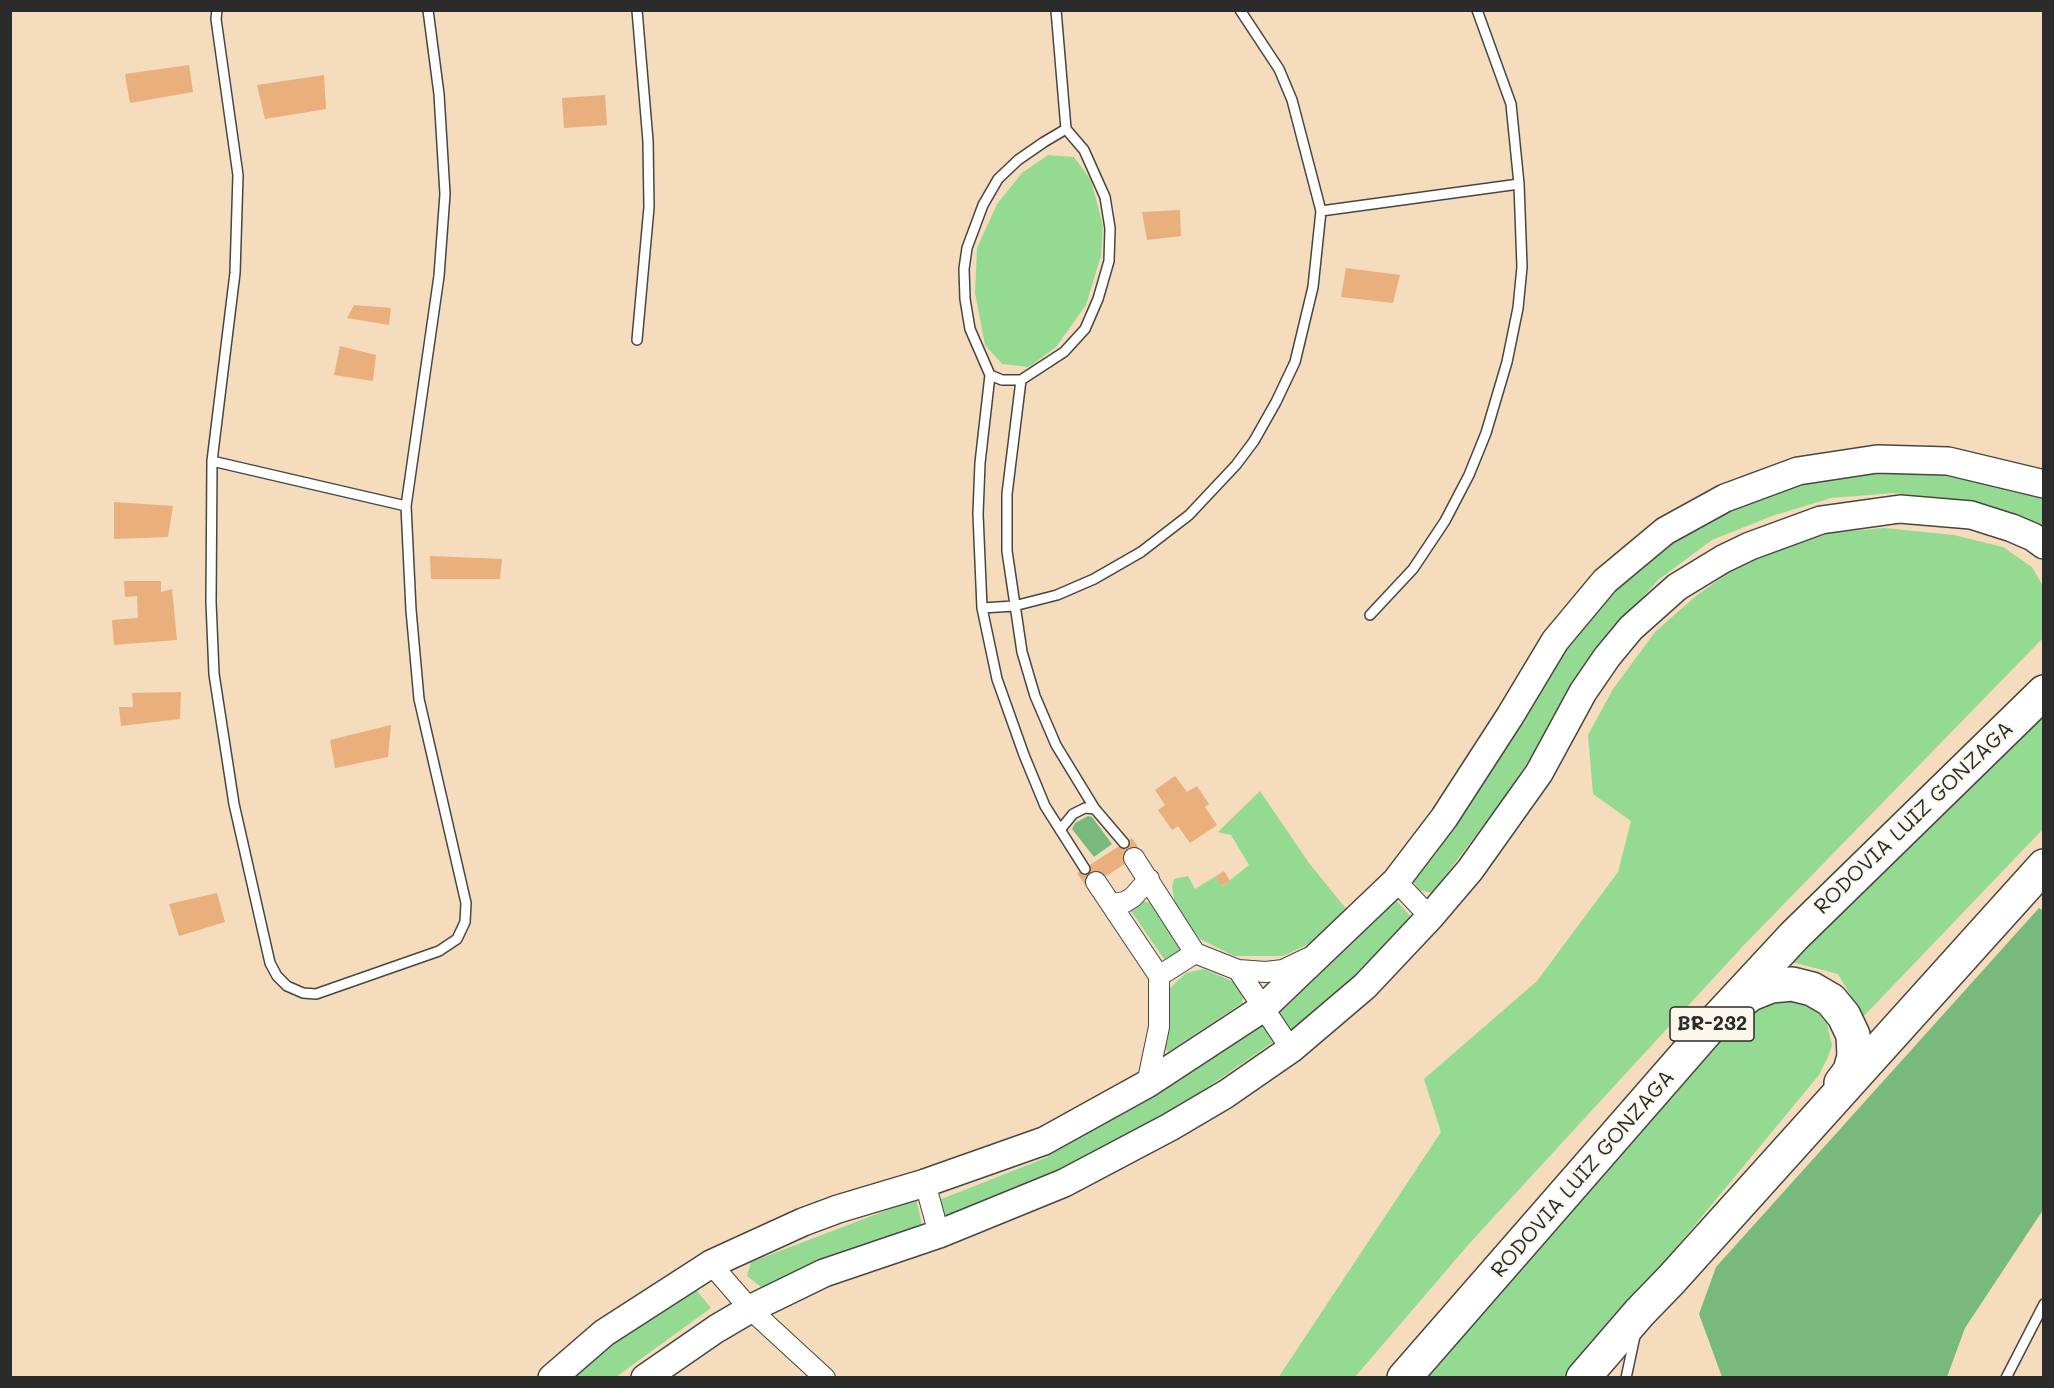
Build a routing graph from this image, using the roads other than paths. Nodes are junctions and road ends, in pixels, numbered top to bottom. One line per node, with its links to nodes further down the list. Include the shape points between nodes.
1 (217, 10): 13 (lane, via 238,176 235,273)
2 (428, 10): 15 (lane, via 439,94 445,194 439,276)
3 (637, 10): 10 (lane, via 648,141 649,207)
4 (1056, 10): 7 (lane)
5 (1240, 10): 9 (lane, via 1278,69 1292,100)
6 (1477, 10): 8 (lane, via 1511,104)
7 (1066, 129): 11 (lane, via 1018,160 998,179 983,205 967,248 965,299 970,329); 12 (lane, via 1084,150 1105,197 1110,228 1109,261 1085,329 1064,352)
8 (1519, 184): 9 (lane); 19 (lane, via 1522,267 1518,308 1486,433 1445,521 1413,569)
9 (1321, 211): 17 (lane, via 1313,287 1295,362 1254,441 1236,465 1189,515 1141,552 1057,595)
10 (638, 340)
11 (990, 375): 12 (lane, via 1002,380); 18 (lane, via 978,504)
12 (1021, 380): 17 (lane, via 1007,494 1007,551)
13 (212, 461): 15 (lane); 15 (lane, via 214,674 234,804 270,963 287,986 303,993 316,994 439,951 457,939 465,922 466,903 419,699)
14 (2043, 484): 27 (main road, via 1947,461 1877,459 1798,471 1725,498 1665,531 1605,581 1555,640 1444,818)
15 (406, 506)
16 (2043, 545): 29 (main road, via 2013,528 1971,515 1900,509 1821,520 1723,559 1677,587 1631,628 1583,692 1539,773 1470,870)
17 (1014, 606): 18 (lane); 21 (lane, via 1035,696 1056,745)
18 (982, 608): 22 (lane, via 1001,689 1024,755)
19 (1370, 615)
20 (2043, 692): 35 (highway, RODOVIA LUIZ GONZAGA / BR-232, via 1794,936)
21 (1095, 809): 22 (lane, via 1085,808 1073,814); 23 (lane)
22 (1060, 830): 25 (lane)
23 (1129, 851): 26 (street)
24 (2043, 866): 38 (highway)
25 (1090, 875): 28 (street)
26 (1149, 879): 28 (street, via 1133,897); 31 (street)
27 (1396, 881): 29 (street); 30 (main road)
28 (1112, 904): 33 (street)
29 (1430, 917): 36 (main road, via 1365,986)
30 (1327, 949): 32 (street, via 1282,970); 34 (main road)
31 (1195, 953): 32 (street); 33 (street)
32 (1238, 970): 34 (street)
33 (1159, 976): 37 (street, via 1159,1027)
34 (1263, 1008): 36 (street); 37 (main road)
35 (1717, 1019): 38 (highway, via 1751,994 1770,986 1792,984 1831,1000 1848,1025 1854,1056 1850,1071); 48 (highway, RODOVIA LUIZ GONZAGA / BR-232)
36 (1291, 1049): 40 (main road, via 1226,1094 1064,1183)
37 (1147, 1084): 39 (main road, via 1044,1141)
38 (1817, 1116): 44 (highway)
39 (925, 1183): 40 (street); 41 (main road, via 803,1222)
40 (939, 1234): 43 (main road, via 824,1274)
41 (711, 1264): 43 (street); 45 (main road, via 604,1333)
42 (2043, 1304): 51 (lane)
43 (750, 1309): 46 (main road); 47 (street)
44 (1640, 1312): 49 (highway); 50 (lane)
45 (552, 1377)
46 (645, 1377)
47 (825, 1377)
48 (1404, 1377)
49 (1583, 1377)
50 (1626, 1377)
51 (2006, 1377)

